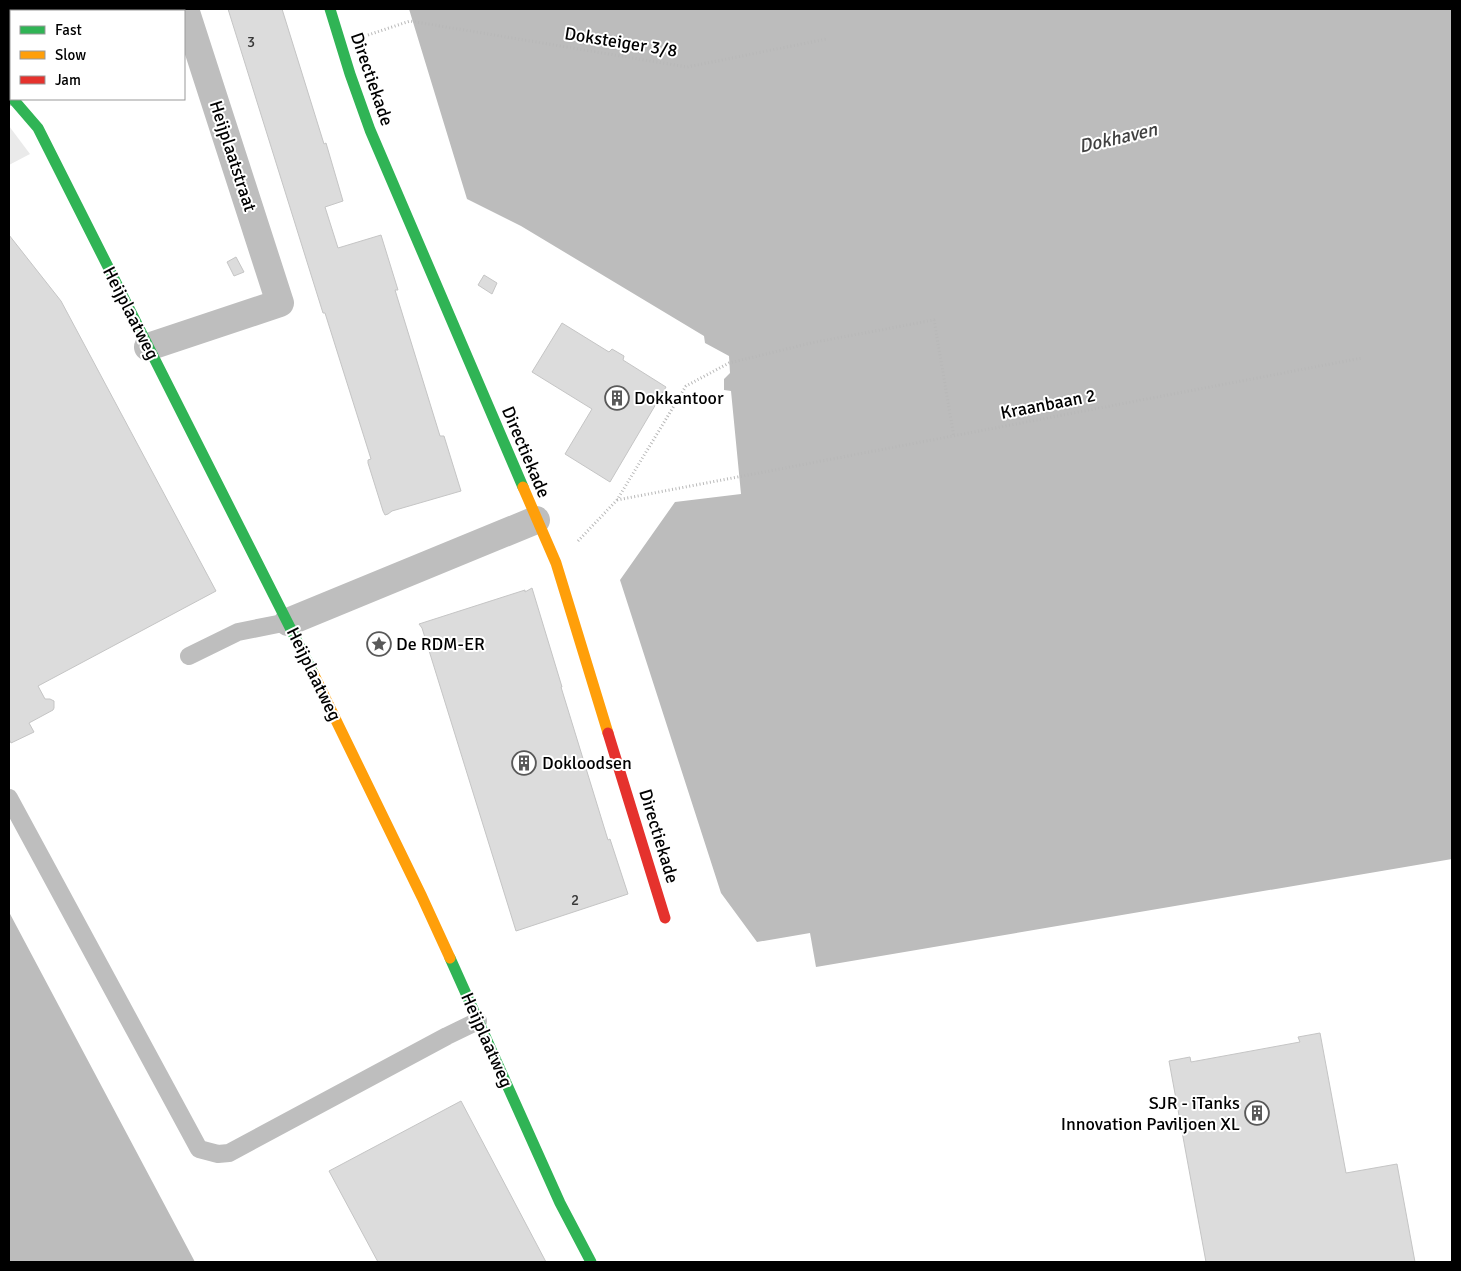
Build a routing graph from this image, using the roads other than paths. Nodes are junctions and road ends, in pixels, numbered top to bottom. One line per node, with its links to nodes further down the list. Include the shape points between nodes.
1 (185, 9): 4 (street, Heijplaatstraat, via 280,304)
2 (330, 9): 5 (street, Directiekade, via 370,130)
3 (14, 100): 4 (street, Heijplaatweg, via 38,128)
4 (148, 347): 6 (street, Heijplaatweg)
5 (536, 520): 6 (street); 9 (street, Directiekade, via 556,563)
6 (288, 622): 7 (lane, via 238,632); 10 (street, Heijplaatweg, via 422,897)
7 (189, 656)
8 (9, 798): 10 (lane, via 200,1149 229,1153)
9 (665, 918)
10 (478, 1021): 11 (street, Heijplaatweg, via 560,1203)
11 (591, 1262)

